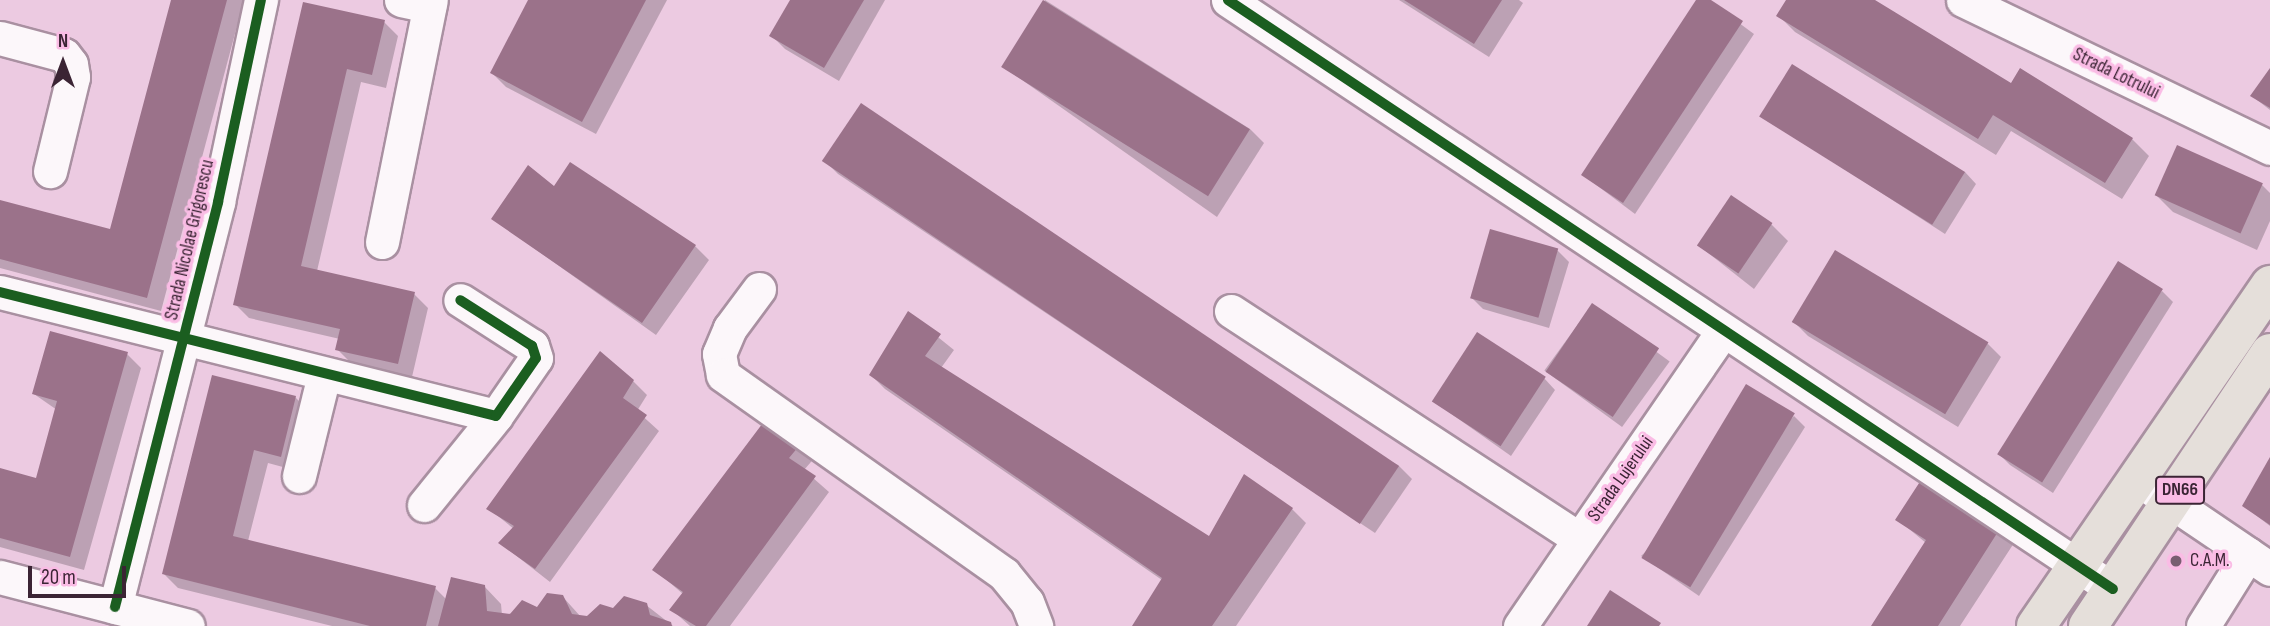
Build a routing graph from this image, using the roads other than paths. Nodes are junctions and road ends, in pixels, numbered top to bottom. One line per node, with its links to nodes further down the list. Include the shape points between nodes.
1 (261, 0): 15 (street, Strada Nicolae Grigorescu)
2 (1228, 0): 14 (street)
3 (1963, 0): 6 (street, Strada Lotrului)
4 (420, 2): 8 (street)
5 (0, 38): 7 (street, via 64,55 71,64 73,77)
6 (2270, 148)
7 (50, 171)
8 (382, 242)
9 (2270, 285): 20 (main road)
10 (759, 289): 30 (street, via 730,328 719,354 723,375 1004,574 1027,602)
11 (0, 292): 15 (street)
12 (460, 300): 18 (street, via 532,346 536,358)
13 (1231, 311): 23 (street)
14 (1722, 332): 23 (street, Strada Lujerului); 25 (street)
15 (185, 337): 17 (street); 28 (street, Strada Nicolae Grigorescu)
16 (2270, 353): 21 (main road, DN66)
17 (324, 375): 18 (street); 19 (street)
18 (496, 416): 22 (street)
19 (299, 476)
20 (2136, 477): 21 (street); 25 (main road)
21 (2172, 502): 24 (street); 27 (main road, DN66)
22 (424, 505)
23 (1579, 539): 31 (street, Strada Lujerului)
24 (2259, 562): 34 (street)
25 (2076, 566): 27 (street); 32 (main road)
26 (0, 577): 28 (street)
27 (2112, 589): 33 (main road, DN66)
28 (115, 607): 29 (street)
29 (188, 626)
30 (1036, 626)
31 (1520, 626)
32 (2036, 626)
33 (2088, 626)
34 (2203, 626)

